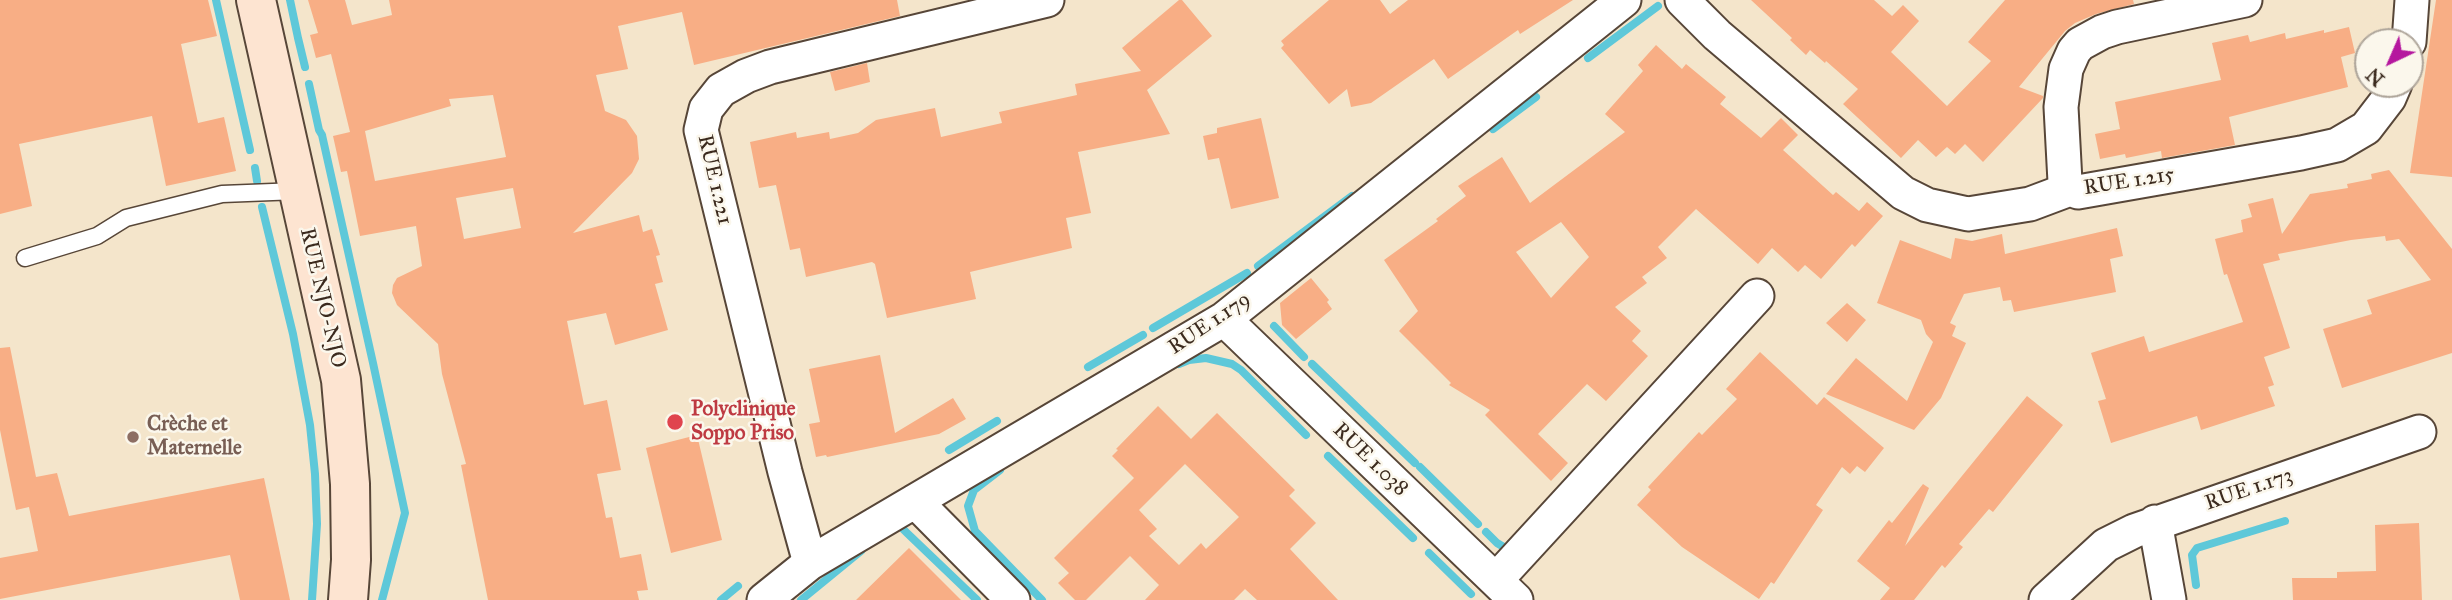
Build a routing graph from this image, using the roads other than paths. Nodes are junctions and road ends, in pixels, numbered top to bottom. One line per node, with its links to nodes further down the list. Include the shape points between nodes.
1 (256, 0): 10 (main road, RUE NJO-NJO)
2 (1046, 0): 17 (street, RUE 1.221, via 770,67 721,90 706,109 701,130)
3 (1624, 0): 13 (street, RUE 1.179)
4 (1682, 0): 9 (street, via 1848,147 1903,193 1927,205 1968,214 2030,204)
5 (2245, 0): 9 (street, RUE 1.215, via 2117,27 2080,44 2066,69 2061,107)
6 (2412, 0): 7 (street)
7 (2410, 28)
8 (2389, 98): 9 (street, RUE 1.215, via 2366,128 2337,145 2078,192)
9 (2070, 189)
10 (298, 191): 11 (lane, via 222,194 126,218 97,236); 19 (main road, RUE NJO-NJO, via 341,380 350,484)
11 (25, 258)
12 (1757, 296): 18 (street)
13 (1224, 319): 15 (street, RUE 1.179); 18 (street, RUE 1.038)
14 (2419, 432): 16 (street, RUE 1.173)
15 (915, 501): 17 (street, RUE 1.179); 21 (street)
16 (2155, 522): 22 (street, RUE 1.173, via 2106,545); 23 (street)
17 (810, 563): 20 (street, RUE 1.179)
18 (1506, 590)
19 (348, 600)
20 (764, 600)
21 (1013, 600)
22 (2046, 600)
23 (2169, 600)

